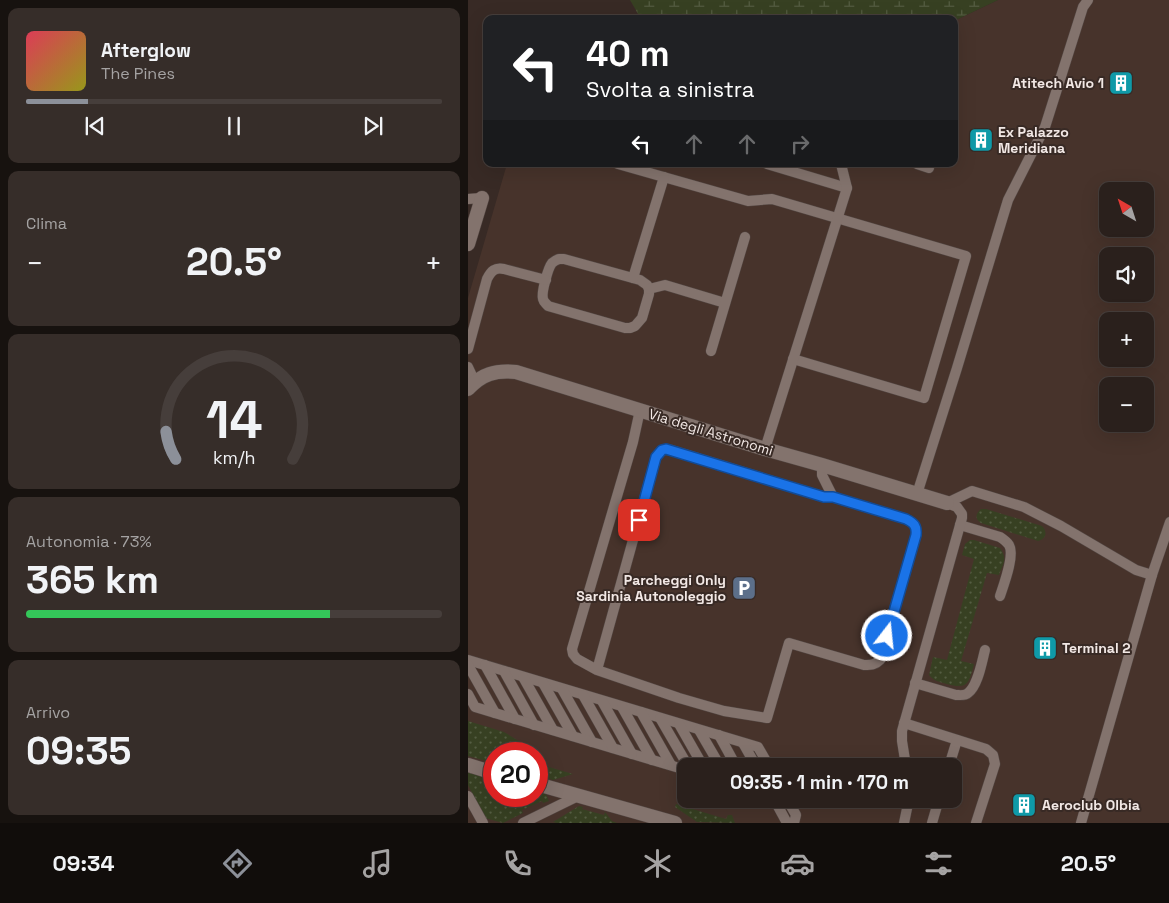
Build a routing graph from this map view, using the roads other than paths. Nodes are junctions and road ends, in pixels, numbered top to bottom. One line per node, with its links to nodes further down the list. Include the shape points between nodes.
1 (1088, 0): 25 (lane, via 1044,126 1008,200)
2 (629, 167): 7 (lane)
3 (777, 167): 8 (lane)
4 (842, 167): 8 (lane)
5 (926, 167): 6 (lane)
6 (929, 168)
7 (664, 177): 10 (lane, via 748,201 772,199); 13 (lane)
8 (847, 188): 10 (lane)
9 (475, 198): 12 (street)
10 (838, 218): 19 (lane); 19 (lane, via 966,256 924,398)
11 (745, 237): 16 (lane)
12 (468, 244)
13 (633, 278): 14 (lane, via 559,259 552,263); 15 (lane)
14 (546, 280): 15 (lane, via 543,298 548,306 625,328 639,323); 17 (lane, via 504,268 494,270 487,278)
15 (649, 288): 16 (lane, via 665,285)
16 (725, 303): 18 (lane)
17 (468, 349)
18 (711, 351)
19 (793, 359): 23 (lane)
20 (468, 366): 21 (lane)
21 (472, 386): 22 (street, Via degli Astronomi, via 494,372 516,372)
22 (640, 410): 23 (street, Via degli Astronomi); 36 (lane, via 634,442 572,649 577,659)
23 (765, 449): 24 (street, Via degli Astronomi)
24 (822, 464): 25 (street, Via degli Astronomi); 26 (lane, via 822,475)
25 (917, 494): 27 (street, Via degli Astronomi)
26 (833, 497): 36 (lane, via 662,450 656,457); 36 (lane, via 906,519 917,529 880,660 876,664 864,665 789,643 767,718 724,711)
27 (947, 503): 29 (lane, via 960,510); 30 (lane, via 972,491 1024,506 1136,570)
28 (1170, 522): 30 (lane)
29 (960, 525): 31 (lane, via 1000,537 1009,545 1011,556); 40 (lane)
30 (1152, 575): 90 (lane)
31 (1000, 596)
32 (985, 650): 40 (lane, via 976,683 968,693 956,695)
33 (468, 660): 35 (lane)
34 (468, 665): 47 (lane)
35 (484, 665): 37 (lane); 49 (lane)
36 (597, 670)
37 (504, 671): 38 (lane); 52 (lane)
38 (523, 677): 39 (lane); 53 (lane)
39 (543, 683): 41 (lane); 55 (lane)
40 (915, 683): 50 (lane)
41 (562, 689): 43 (lane); 58 (lane)
42 (468, 694): 47 (lane, via 475,707)
43 (583, 695): 44 (lane); 60 (lane)
44 (602, 701): 45 (lane); 61 (lane)
45 (622, 707): 46 (lane); 70 (lane)
46 (641, 712): 48 (lane); 72 (lane)
47 (495, 713): 49 (lane)
48 (660, 718): 51 (lane); 62 (lane)
49 (515, 719): 52 (lane)
50 (904, 723): 57 (lane); 68 (lane)
51 (680, 724): 54 (lane); 63 (lane)
52 (534, 725): 53 (lane)
53 (553, 730): 55 (lane)
54 (699, 730): 56 (lane); 64 (lane)
55 (573, 736): 58 (lane)
56 (719, 736): 59 (lane); 65 (lane)
57 (957, 740): 69 (lane); 89 (lane, via 986,749 994,759)
58 (592, 742): 60 (lane)
59 (743, 743): 66 (lane); 67 (lane, via 758,748)
60 (613, 748): 61 (lane)
61 (632, 754): 70 (lane)
62 (683, 758)
63 (699, 758)
64 (715, 758)
65 (731, 758)
66 (751, 758)
67 (764, 758)
68 (905, 758)
69 (951, 758)
70 (652, 760): 72 (lane)
71 (468, 765): 74 (street)
72 (671, 766): 73 (lane)
73 (677, 768)
74 (483, 770)
75 (548, 787): 77 (street)
76 (468, 796): 83 (lane)
77 (578, 796): 82 (street); 84 (lane)
78 (779, 808): 85 (lane)
79 (792, 808): 86 (lane, via 796,815)
80 (907, 808): 87 (lane)
81 (936, 808): 88 (lane)
82 (670, 822)
83 (483, 823)
84 (523, 823)
85 (788, 823)
86 (794, 823)
87 (904, 823)
88 (932, 823)
89 (976, 823)
90 (1081, 823)

